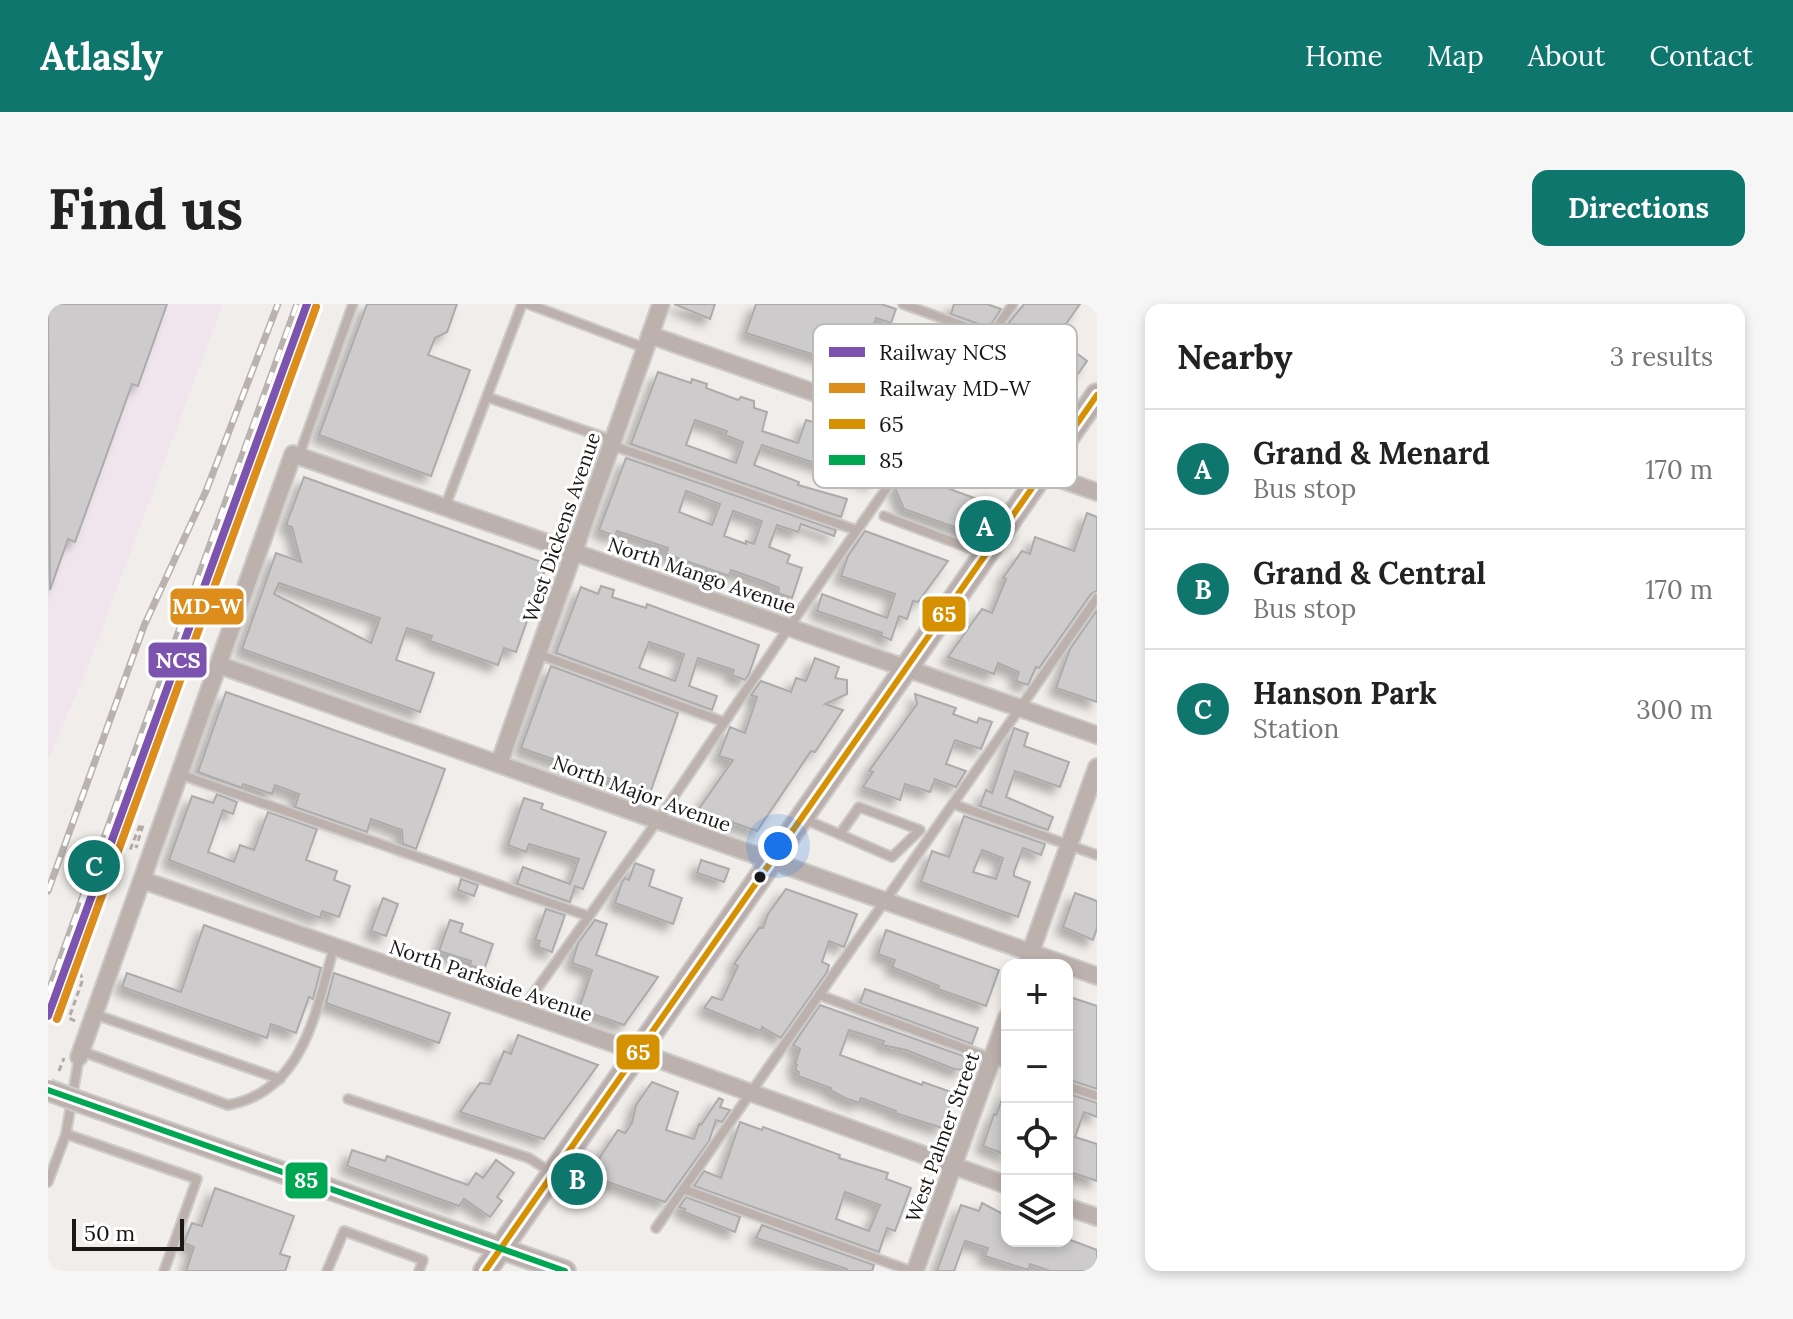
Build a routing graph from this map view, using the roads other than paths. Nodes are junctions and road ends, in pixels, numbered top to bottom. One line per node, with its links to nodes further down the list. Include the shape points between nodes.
1 (353, 304): 14 (lane)
2 (525, 304): 8 (lane); 11 (lane)
3 (661, 304): 8 (street, West Dickens Avenue)
4 (903, 304): 6 (lane)
5 (1013, 304): 7 (lane)
6 (958, 324)
7 (999, 324)
8 (648, 341): 9 (street); 13 (street, West Dickens Avenue)
9 (813, 395)
10 (1097, 395): 12 (main road)
11 (487, 397): 13 (lane); 19 (lane)
12 (1077, 424)
13 (611, 442): 21 (lane); 22 (street, West Dickens Avenue)
14 (296, 455): 19 (street, North Mango Avenue); 28 (street)
15 (1077, 485): 18 (street)
16 (886, 488): 21 (lane)
17 (1032, 488): 23 (main road)
18 (1097, 492)
19 (445, 507): 22 (street, North Mango Avenue)
20 (884, 516): 23 (lane)
21 (856, 530): 26 (lane)
22 (574, 552): 26 (street, North Mango Avenue); 27 (street, West Dickens Avenue)
23 (986, 554): 29 (main road)
24 (1097, 598): 25 (lane)
25 (1093, 610): 30 (lane)
26 (789, 627): 29 (street, North Mango Avenue); 31 (lane)
27 (538, 654): 31 (lane); 33 (street, West Dickens Avenue)
28 (219, 665): 33 (street, North Major Avenue); 35 (street)
29 (906, 668): 30 (street, North Mango Avenue); 37 (main road)
30 (1021, 708): 32 (street, North Mango Avenue); 36 (lane)
31 (724, 722): 38 (lane)
32 (1097, 735)
33 (499, 764): 38 (street, North Major Avenue)
34 (1097, 767): 40 (street)
35 (179, 774): 43 (street); 45 (lane)
36 (953, 804): 40 (lane); 44 (lane)
37 (801, 818): 39 (lane); 42 (main road)
38 (658, 820): 42 (street, North Major Avenue); 45 (lane)
39 (840, 834): 39 (lane, via 892,857 920,830 859,807)
40 (1069, 845): 41 (lane); 47 (street)
41 (1097, 855)
42 (772, 860): 44 (street, North Major Avenue); 53 (main road)
43 (142, 880): 46 (street, North Parkside Avenue); 51 (street)
44 (886, 901): 47 (street, North Major Avenue); 49 (lane)
45 (588, 916): 50 (lane)
46 (334, 946): 50 (street, North Parkside Avenue); 56 (lane, via 309,1028)
47 (1028, 958): 48 (street, North Major Avenue)
48 (1097, 976)
49 (819, 995): 55 (lane); 59 (lane)
50 (520, 1011): 53 (street, North Parkside Avenue)
51 (94, 1014): 54 (street); 56 (lane)
52 (1005, 1031): 55 (street, West Palmer Street)
53 (638, 1052): 59 (street, North Parkside Avenue); 64 (main road)
54 (74, 1057): 56 (lane, via 228,1105 249,1101); 62 (lane)
55 (999, 1062): 63 (street, West Palmer Street)
56 (280, 1079)
57 (1073, 1088): 60 (lane)
58 (48, 1090): 71 (street, bridge)
59 (750, 1093): 63 (street, North Parkside Avenue); 67 (lane)
60 (1097, 1096)
61 (348, 1099): 64 (lane, via 529,1158)
62 (66, 1134): 65 (lane); 72 (lane, via 197,1179)
63 (953, 1166): 66 (street, North Parkside Avenue); 77 (street, West Palmer Street)
64 (553, 1173): 71 (main road)
65 (48, 1182)
66 (1001, 1183)
67 (683, 1189): 70 (lane); 77 (lane)
68 (1073, 1209): 69 (street)
69 (1097, 1217)
70 (656, 1228)
71 (501, 1249): 75 (main road); 76 (street)
72 (164, 1271)
73 (327, 1271): 74 (lane, via 344,1231 423,1260)
74 (419, 1271)
75 (485, 1271)
76 (565, 1271)
77 (913, 1271)

